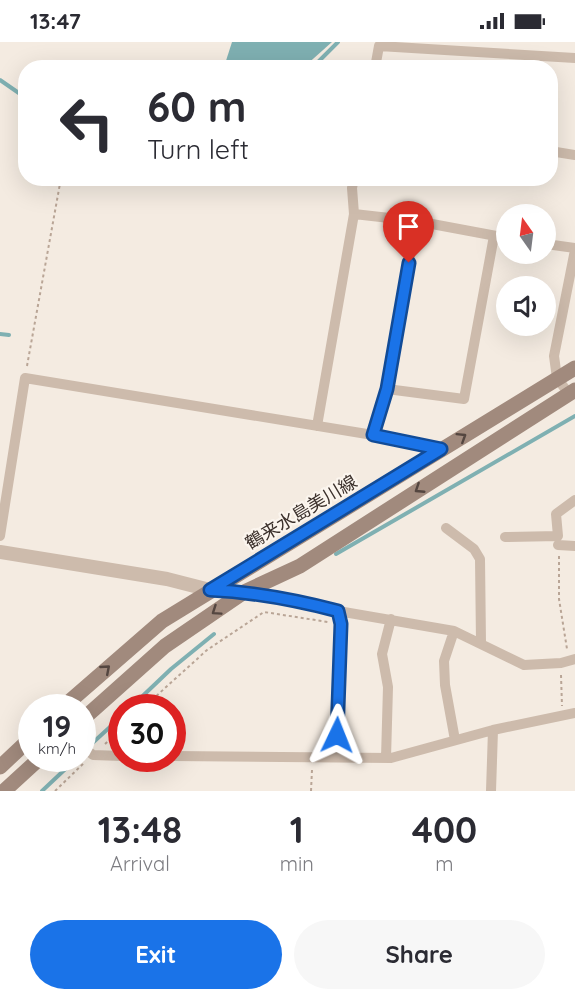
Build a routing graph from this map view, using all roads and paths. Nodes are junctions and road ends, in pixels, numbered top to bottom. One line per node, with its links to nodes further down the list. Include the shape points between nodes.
1 (575, 58): 2 (street, via 379,46)
2 (376, 60)
3 (558, 152): 4 (street)
4 (575, 155)
5 (60, 186): 13 (path)
6 (352, 186): 7 (street)
7 (354, 214): 8 (street); 17 (street)
8 (416, 221): 9 (street); 15 (street)
9 (494, 236): 15 (street, via 464,399)
10 (556, 246): 11 (street)
11 (575, 249): 14 (street, via 554,356)
12 (575, 368): 14 (main road, 鶴来水島美川線)
13 (25, 378): 17 (street); 22 (street)
14 (557, 378): 16 (street); 19 (main road, 鶴来水島美川線, one-way to 14)
15 (387, 389): 18 (street)
16 (572, 392): 28 (main road, one-way to 28, via 300,566)
17 (317, 426): 18 (street)
18 (373, 435): 19 (street)
19 (441, 449): 27 (main road, 鶴来水島美川線)
20 (575, 500): 23 (street, via 556,514 558,536)
21 (446, 528): 33 (street, via 474,549 480,559)
22 (0, 536)
23 (505, 537)
24 (558, 545): 25 (street); 34 (path, via 559,599)
25 (575, 546)
26 (0, 552): 27 (street, via 167,579)
27 (210, 590): 28 (street); 35 (main road, 鶴来水島美川線, one-way to 27, via 162,621)
28 (244, 591): 29 (street); 37 (main road, one-way to 37, via 165,646)
29 (338, 611): 30 (street); 31 (street)
30 (391, 619): 32 (street); 46 (street, via 382,654 388,687)
31 (341, 624): 36 (path, via 264,612 207,650); 45 (street)
32 (454, 631): 33 (street); 41 (street, via 444,661)
33 (481, 643): 34 (street, via 524,665)
34 (568, 661): 39 (path)
35 (78, 694)
36 (158, 694)
37 (96, 708)
38 (575, 713): 39 (street)
39 (562, 715): 40 (street)
40 (493, 730): 41 (street); 51 (street)
41 (455, 740): 46 (street)
42 (18, 750): 47 (main road)
43 (186, 756): 44 (street)
44 (312, 757): 45 (street); 50 (path)
45 (336, 757): 46 (street)
46 (386, 758)
47 (0, 767)
48 (25, 772): 49 (main road)
49 (4, 791)
50 (311, 791)
51 (492, 791)

